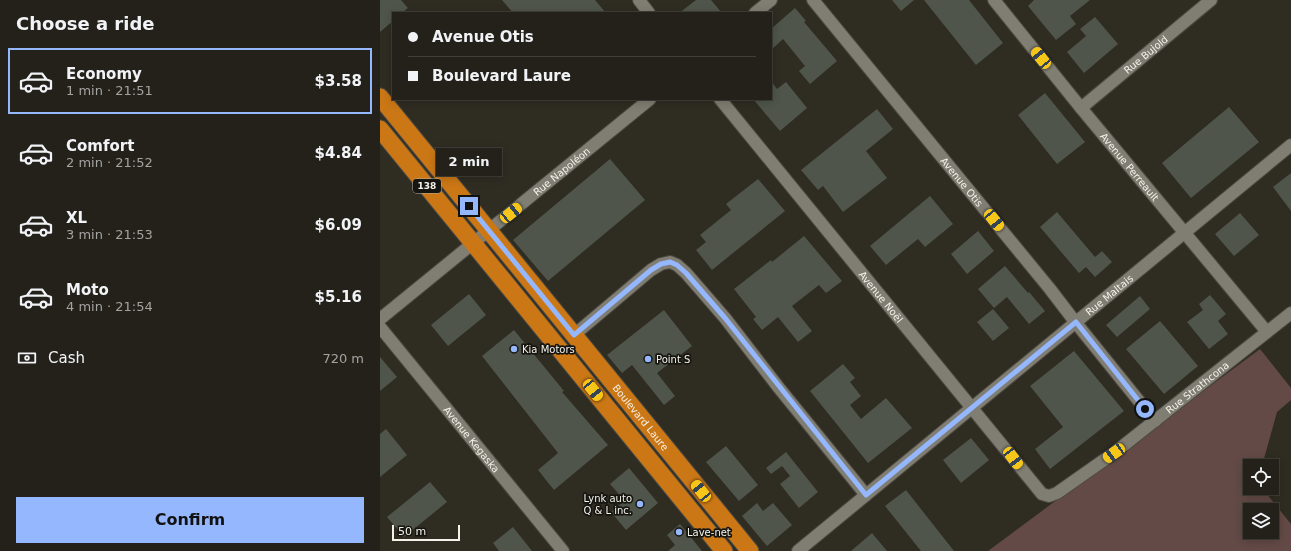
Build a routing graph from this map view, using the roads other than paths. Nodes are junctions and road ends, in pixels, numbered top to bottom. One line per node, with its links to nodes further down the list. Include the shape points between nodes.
1 (639, 0): 6 (street)
2 (771, 0): 7 (street)
3 (813, 0): 19 (street, Avenue Otis)
4 (1211, 0): 11 (street, Rue Bujold)
5 (997, 1): 11 (street, Avenue Perreault)
6 (648, 12)
7 (756, 12)
8 (380, 97): 14 (highway, Boulevard Laure / 138)
9 (649, 100): 14 (street, Rue Napoléon)
10 (721, 100): 23 (street, Avenue Noël)
11 (1081, 108): 15 (street, Avenue Perreault)
12 (380, 129): 16 (highway, Boulevard Laure / 138)
13 (1291, 145): 15 (street, Rue Maltais)
14 (489, 231): 16 (street, Rue Napoléon); 22 (highway, Boulevard Laure / 138)
15 (1185, 233): 19 (street, Rue Maltais); 21 (street, Avenue Perreault)
16 (474, 243): 18 (street, Rue Napoléon); 28 (highway, Boulevard Laure / 138)
17 (1291, 313): 21 (street, Rue Strathcona)
18 (380, 319)
19 (1076, 322): 23 (street, Rue Maltais); 24 (street, Avenue Otis)
20 (380, 327): 27 (street, Avenue Kegaska)
21 (1267, 332): 24 (street, Rue Strathcona)
22 (574, 335): 26 (street, via 651,270 670,262 677,265 725,318); 29 (highway, Boulevard Laure / 138)
23 (972, 408): 25 (street, Avenue Noël); 26 (street, Rue Maltais)
24 (1155, 421): 25 (street, Rue Strathcona, via 1057,493 1049,496)
25 (1042, 494)
26 (866, 495): 30 (street, Rue Maltais)
27 (564, 551)
28 (724, 551)
29 (750, 551)
30 (798, 551)

